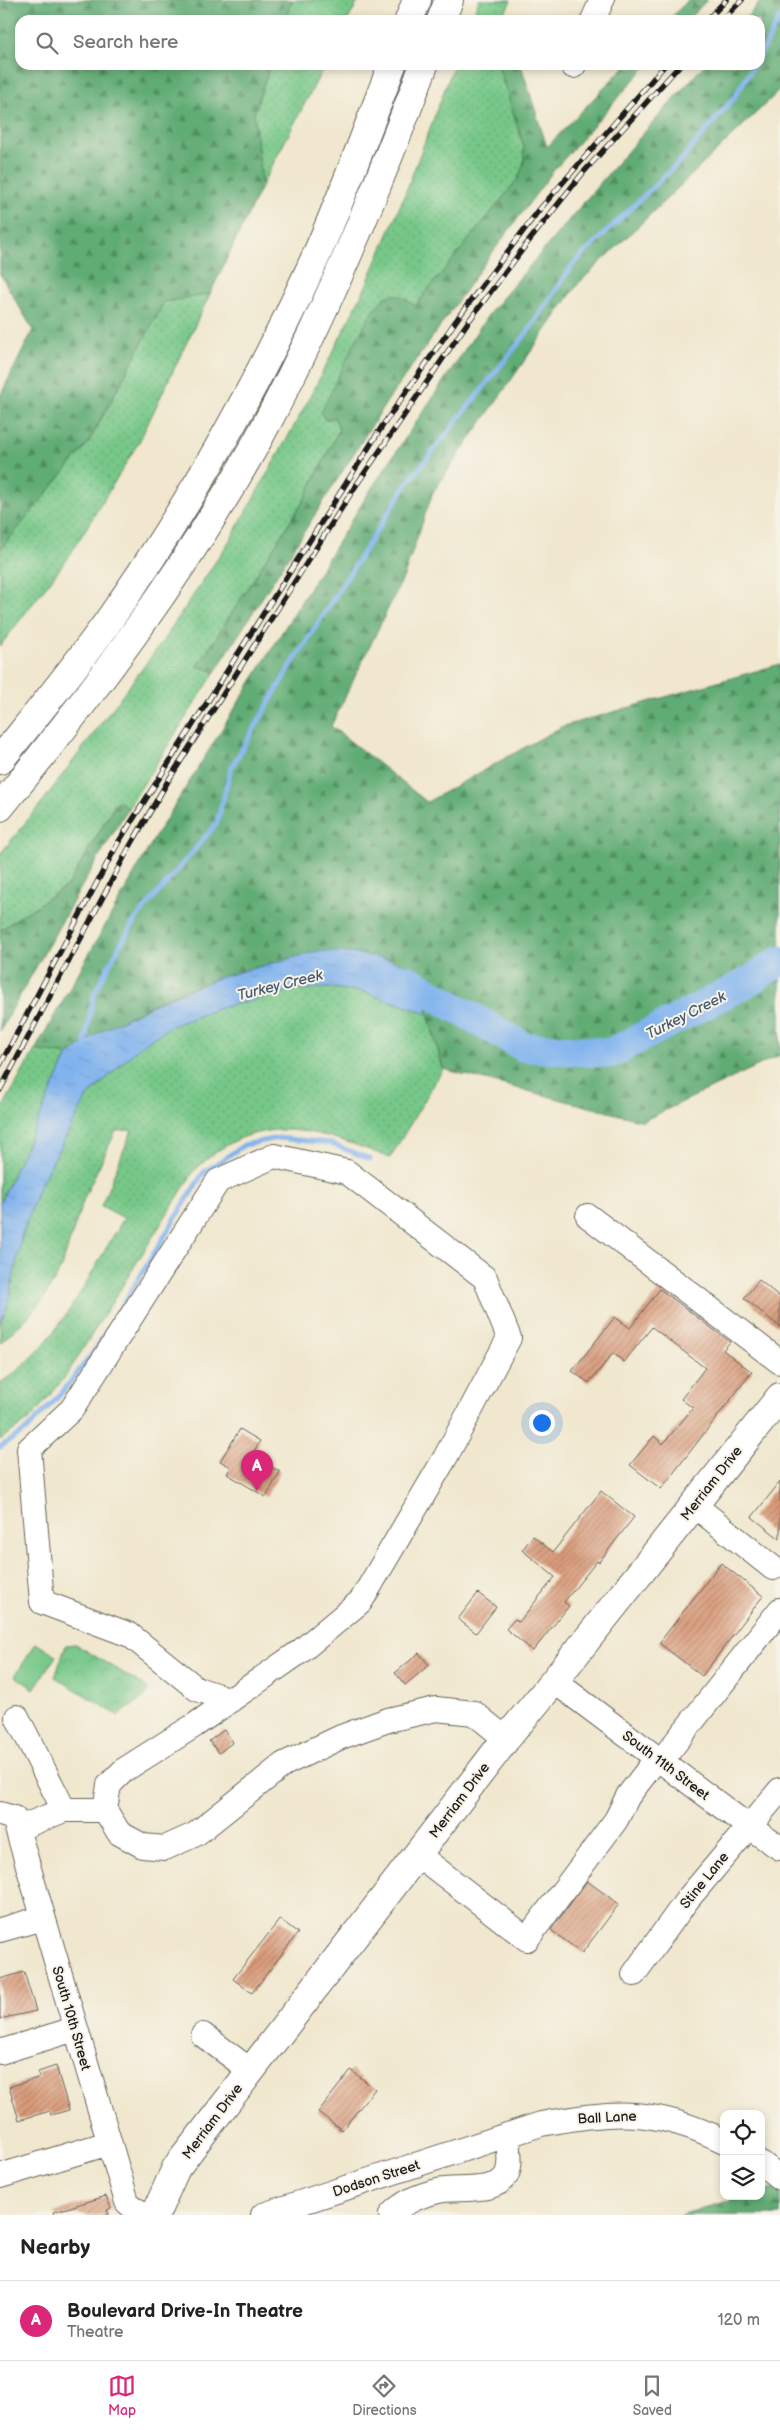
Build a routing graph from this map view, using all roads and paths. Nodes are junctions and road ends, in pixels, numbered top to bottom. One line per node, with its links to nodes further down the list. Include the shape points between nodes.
1 (417, 0): 4 (main road)
2 (449, 0): 5 (main road)
3 (602, 0): 6 (street)
4 (411, 15)
5 (443, 15)
6 (595, 15)
7 (390, 70): 9 (main road, via 312,267 221,441 172,526 106,624)
8 (422, 70): 10 (main road, via 355,242 258,438 146,619 102,680)
9 (0, 760)
10 (0, 807)
11 (588, 1216): 12 (street)
12 (780, 1362)
13 (780, 1397): 14 (main road, Merriam Drive)
14 (694, 1505): 15 (street); 17 (main road, Merriam Drive)
15 (773, 1568)
16 (780, 1610): 21 (street)
17 (554, 1681): 20 (main road, Merriam Drive); 21 (street, South 11th Street)
18 (231, 1700): 18 (street, via 301,1651 361,1601 441,1465 509,1338 485,1278 347,1172 274,1156 218,1181 72,1409 29,1449 42,1602 130,1635 197,1689); 24 (street, via 124,1770 109,1785)
19 (17, 1717): 23 (street)
20 (506, 1739): 24 (street, via 474,1712 436,1709 388,1720 341,1737 284,1764 196,1834 165,1848 143,1846 119,1833); 28 (main road, Merriam Drive)
21 (659, 1760): 26 (street, South 11th Street); 28 (street, via 628,1796 616,1820 527,1939)
22 (780, 1790): 26 (street, Stine Lane)
23 (64, 1810): 24 (street); 25 (street)
24 (105, 1810)
25 (7, 1819): 29 (street, South 10th Street)
26 (749, 1827): 27 (street, South 11th Street); 31 (street, Stine Lane, via 687,1900)
27 (780, 1848)
28 (417, 1854): 35 (main road, Merriam Drive)
29 (43, 1918): 30 (street); 32 (street, South 10th Street)
30 (0, 1930)
31 (634, 1974)
32 (75, 2028): 34 (street); 38 (street, South 10th Street)
33 (203, 2034): 35 (street)
34 (0, 2052)
35 (250, 2071): 43 (main road, Merriam Drive, via 176,2168)
36 (498, 2138): 37 (street, Ball Lane, via 541,2124 626,2113 692,2126); 44 (street, Dodson Street); 45 (street, via 509,2162 506,2175 494,2185 440,2190 414,2198)
37 (720, 2139)
38 (109, 2143): 40 (street); 42 (street, South 10th Street, via 127,2202)
39 (765, 2166): 41 (street)
40 (0, 2176)
41 (780, 2178)
42 (148, 2215)
43 (155, 2215)
44 (263, 2215)
45 (391, 2215)

